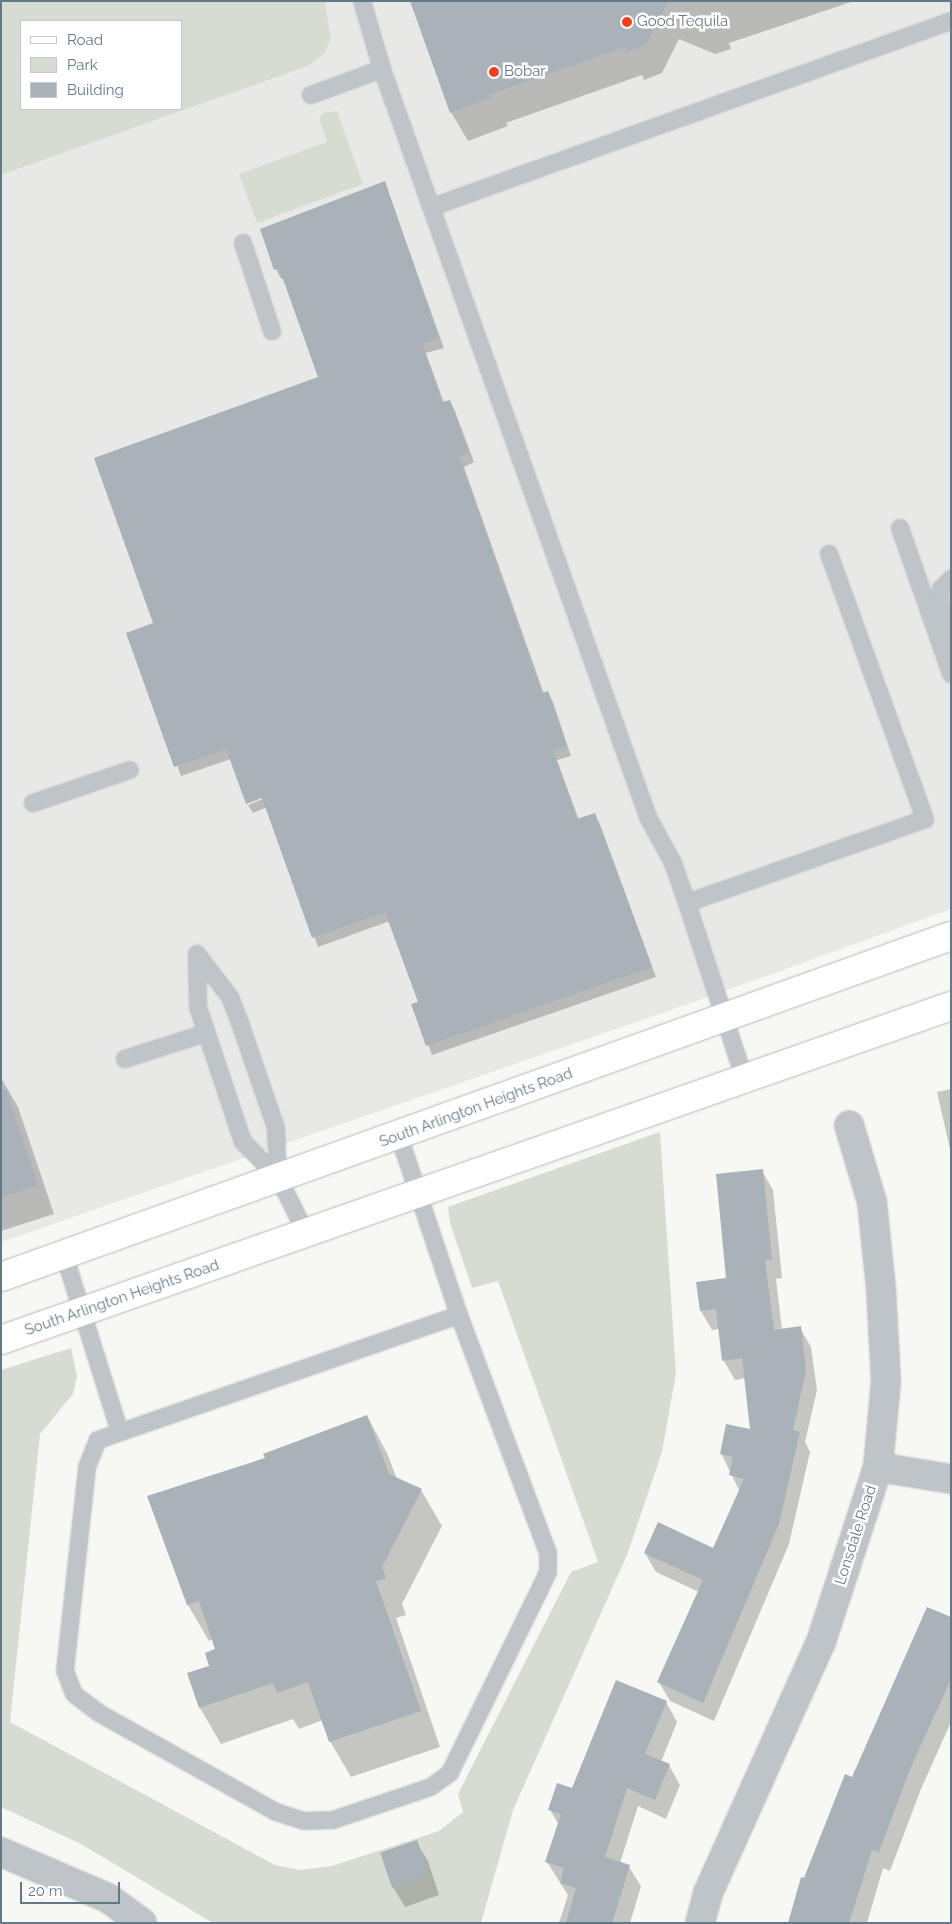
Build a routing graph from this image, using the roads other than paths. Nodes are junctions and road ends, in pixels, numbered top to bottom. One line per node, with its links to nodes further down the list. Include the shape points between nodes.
1 (362, 1): 3 (lane)
2 (951, 21): 5 (lane)
3 (382, 69): 4 (lane); 5 (lane)
4 (311, 95)
5 (432, 207): 15 (lane, via 648,818 673,863)
6 (243, 243): 7 (lane)
7 (272, 331)
8 (900, 528): 12 (lane)
9 (829, 554): 15 (lane, via 924,820)
10 (951, 579): 11 (lane, via 941,589 941,605)
11 (951, 633)
12 (951, 674)
13 (130, 770): 14 (lane)
14 (33, 803)
15 (687, 903): 18 (lane)
16 (951, 936): 18 (main road, South Arlington Heights Road)
17 (951, 1006): 21 (main road, South Arlington Heights Road)
18 (725, 1019): 21 (lane); 23 (main road, South Arlington Heights Road)
19 (206, 1033): 20 (lane); 24 (lane, via 243,1142); 24 (lane, via 198,1007 197,954 230,997 240,1023 276,1128)
20 (126, 1059)
21 (744, 1077): 25 (main road, South Arlington Heights Road)
22 (849, 1125): 33 (street, Lonsdale Road, via 872,1202 881,1288 886,1381)
23 (399, 1136): 24 (main road, South Arlington Heights Road); 25 (lane)
24 (278, 1177): 26 (lane); 27 (main road, South Arlington Heights Road)
25 (419, 1192): 26 (main road, South Arlington Heights Road); 30 (lane)
26 (306, 1233): 29 (main road, South Arlington Heights Road)
27 (64, 1254): 28 (main road, South Arlington Heights Road); 29 (lane)
28 (1, 1278)
29 (83, 1313): 31 (main road, South Arlington Heights Road); 32 (lane)
30 (459, 1315): 32 (lane); 32 (lane, via 548,1553 548,1572 450,1773 431,1787 333,1820 304,1821 276,1812 99,1713 74,1694 65,1671 87,1467 98,1440)
31 (1, 1340)
32 (119, 1430)
33 (878, 1467): 34 (street); 37 (street, Lonsdale Road, via 821,1642 708,1893)
34 (951, 1479)
35 (1, 1852): 36 (street, via 108,1898)
36 (142, 1923)
37 (700, 1923)

